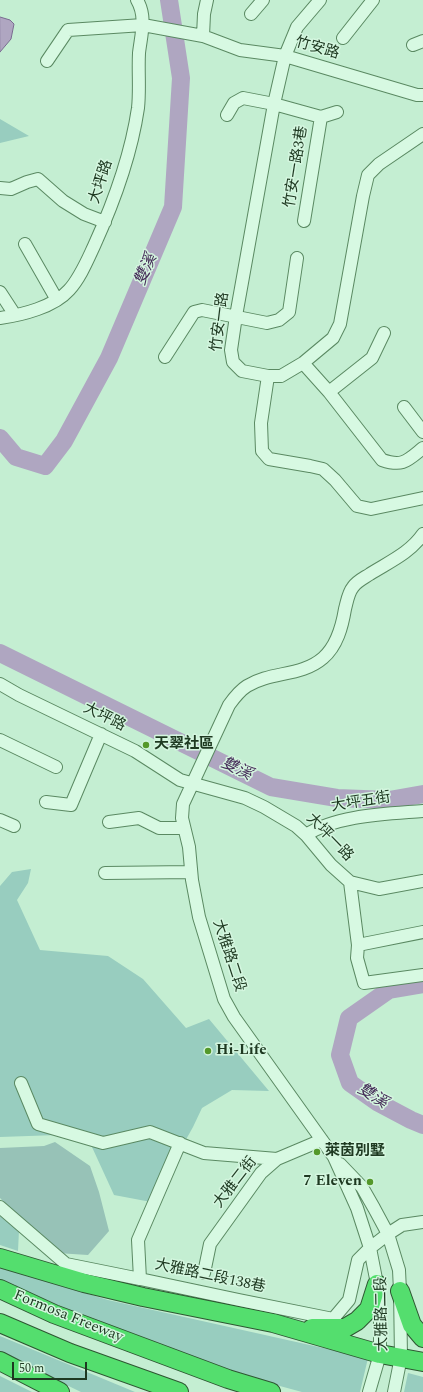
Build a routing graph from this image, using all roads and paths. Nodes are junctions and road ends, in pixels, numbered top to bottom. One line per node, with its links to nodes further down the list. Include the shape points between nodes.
1 (137, 0): 7 (street, 大坪路)
2 (207, 0): 8 (street)
3 (263, 0): 6 (street)
4 (320, 0): 10 (street, 竹安一路, via 297,27)
5 (373, 0): 9 (street)
6 (251, 14)
7 (143, 25): 8 (street, 竹安路); 11 (street, 竹安路, via 68,30); 20 (street, 大坪路, via 139,53 138,106 134,128 127,158)
8 (203, 36): 10 (street, 竹安路, via 240,50)
9 (342, 38)
10 (285, 56): 12 (street, 竹安路); 13 (street, 竹安一路)
11 (48, 61)
12 (423, 95)
13 (274, 104): 15 (street, 竹安一路3巷, via 243,98 234,103); 16 (street, 竹安一路3巷); 26 (street, 竹安一路)
14 (337, 112): 16 (street, 竹安一路3巷)
15 (228, 115)
16 (321, 117): 19 (street, 竹安一路3巷)
17 (423, 134): 30 (street, 竹安一路, via 379,164 368,175 362,196 340,324 333,338)
18 (0, 188): 20 (street, via 12,189 26,182 38,180 68,204)
19 (304, 221)
20 (105, 222): 24 (street, 大坪路, via 77,280 70,290)
21 (25, 244): 24 (street)
22 (297, 258): 26 (street, via 289,312 279,320 267,323)
23 (0, 292): 25 (street)
24 (57, 300): 25 (street, 大坪路)
25 (15, 315): 27 (street, 大坪路)
26 (236, 316): 29 (street, via 202,310 194,312); 31 (street, 竹安一路, via 231,350 233,362 242,371)
27 (0, 318)
28 (384, 333): 32 (street, via 372,358)
29 (165, 357)
30 (303, 363): 31 (street, 竹安一路, via 281,376); 32 (street)
31 (268, 376): 36 (street, via 261,423 262,451 269,459 323,469 357,506 371,509)
32 (329, 392): 35 (street, via 382,460 393,464 407,462)
33 (404, 407): 34 (street)
34 (423, 432)
35 (423, 448)
36 (423, 498)
37 (423, 534): 42 (street, 大雅路二段, via 411,548 353,586 339,634 324,657 303,670 258,680 237,694 229,705)
38 (0, 684): 39 (street, 大坪路)
39 (101, 734): 42 (street, 大坪路, via 135,751 180,780); 43 (street, via 70,805)
40 (0, 740): 41 (street)
41 (56, 767)
42 (195, 778): 48 (street, 大雅路二段, via 183,804); 49 (street, 大坪一路, via 264,807)
43 (46, 802)
44 (423, 811): 49 (street, 大坪五街, via 332,823 316,828)
45 (0, 820): 47 (street)
46 (109, 822): 48 (street, via 139,818 159,828)
47 (14, 826)
48 (184, 828): 50 (street, 大雅路二段)
49 (306, 835): 53 (street, 大坪一路, via 331,865)
50 (191, 872): 51 (street); 58 (street, 大雅路二段, via 199,917 224,999 250,1040)
51 (105, 873)
52 (423, 881): 53 (street, 大坪一路, via 379,889)
53 (350, 882): 55 (street)
54 (423, 932): 55 (street)
55 (358, 945): 56 (street, via 357,958 364,983)
56 (423, 975)
57 (21, 1083): 59 (street, via 38,1124 103,1143 150,1132)
58 (322, 1140): 60 (street, 大雅路二段); 61 (street, 大雅二街)
59 (180, 1143): 61 (street, via 204,1153); 68 (street, 大雅路二段138巷, via 138,1240)
60 (334, 1157): 64 (street, 大雅路二段, via 362,1186); 65 (street, 大雅路二段, via 357,1208)
61 (277, 1159): 67 (street, 大雅二街, via 261,1174 210,1244)
62 (0, 1207): 68 (street, via 66,1264)
63 (423, 1222): 64 (street, via 402,1225)
64 (388, 1234): 65 (street); 71 (street, 大雅路二段, via 399,1270)
65 (370, 1248): 68 (street, 大雅路二段138巷, via 358,1260 349,1300 333,1319); 69 (street, 大雅路二段)
66 (0, 1258): 73 (highway, via 99,1287)
67 (204, 1273)
68 (140, 1279)
69 (377, 1284): 73 (highway, via 369,1309 345,1328 316,1328); 75 (street, 大雅路二段)
70 (0, 1290): 81 (highway, Formosa Freeway, via 54,1314 228,1379)
71 (400, 1290): 74 (highway, via 412,1325); 76 (street, 大雅路二段)
72 (0, 1323): 80 (highway, Formosa Freeway, via 70,1353)
73 (273, 1323): 75 (highway)
74 (423, 1338)
75 (380, 1354): 76 (highway); 82 (street, 大雅路二段)
76 (401, 1357): 78 (highway); 83 (street, 大雅路二段)
77 (0, 1361): 79 (highway)
78 (423, 1362)
79 (60, 1392)
80 (179, 1392)
81 (271, 1392)
82 (369, 1392)
83 (394, 1392)

